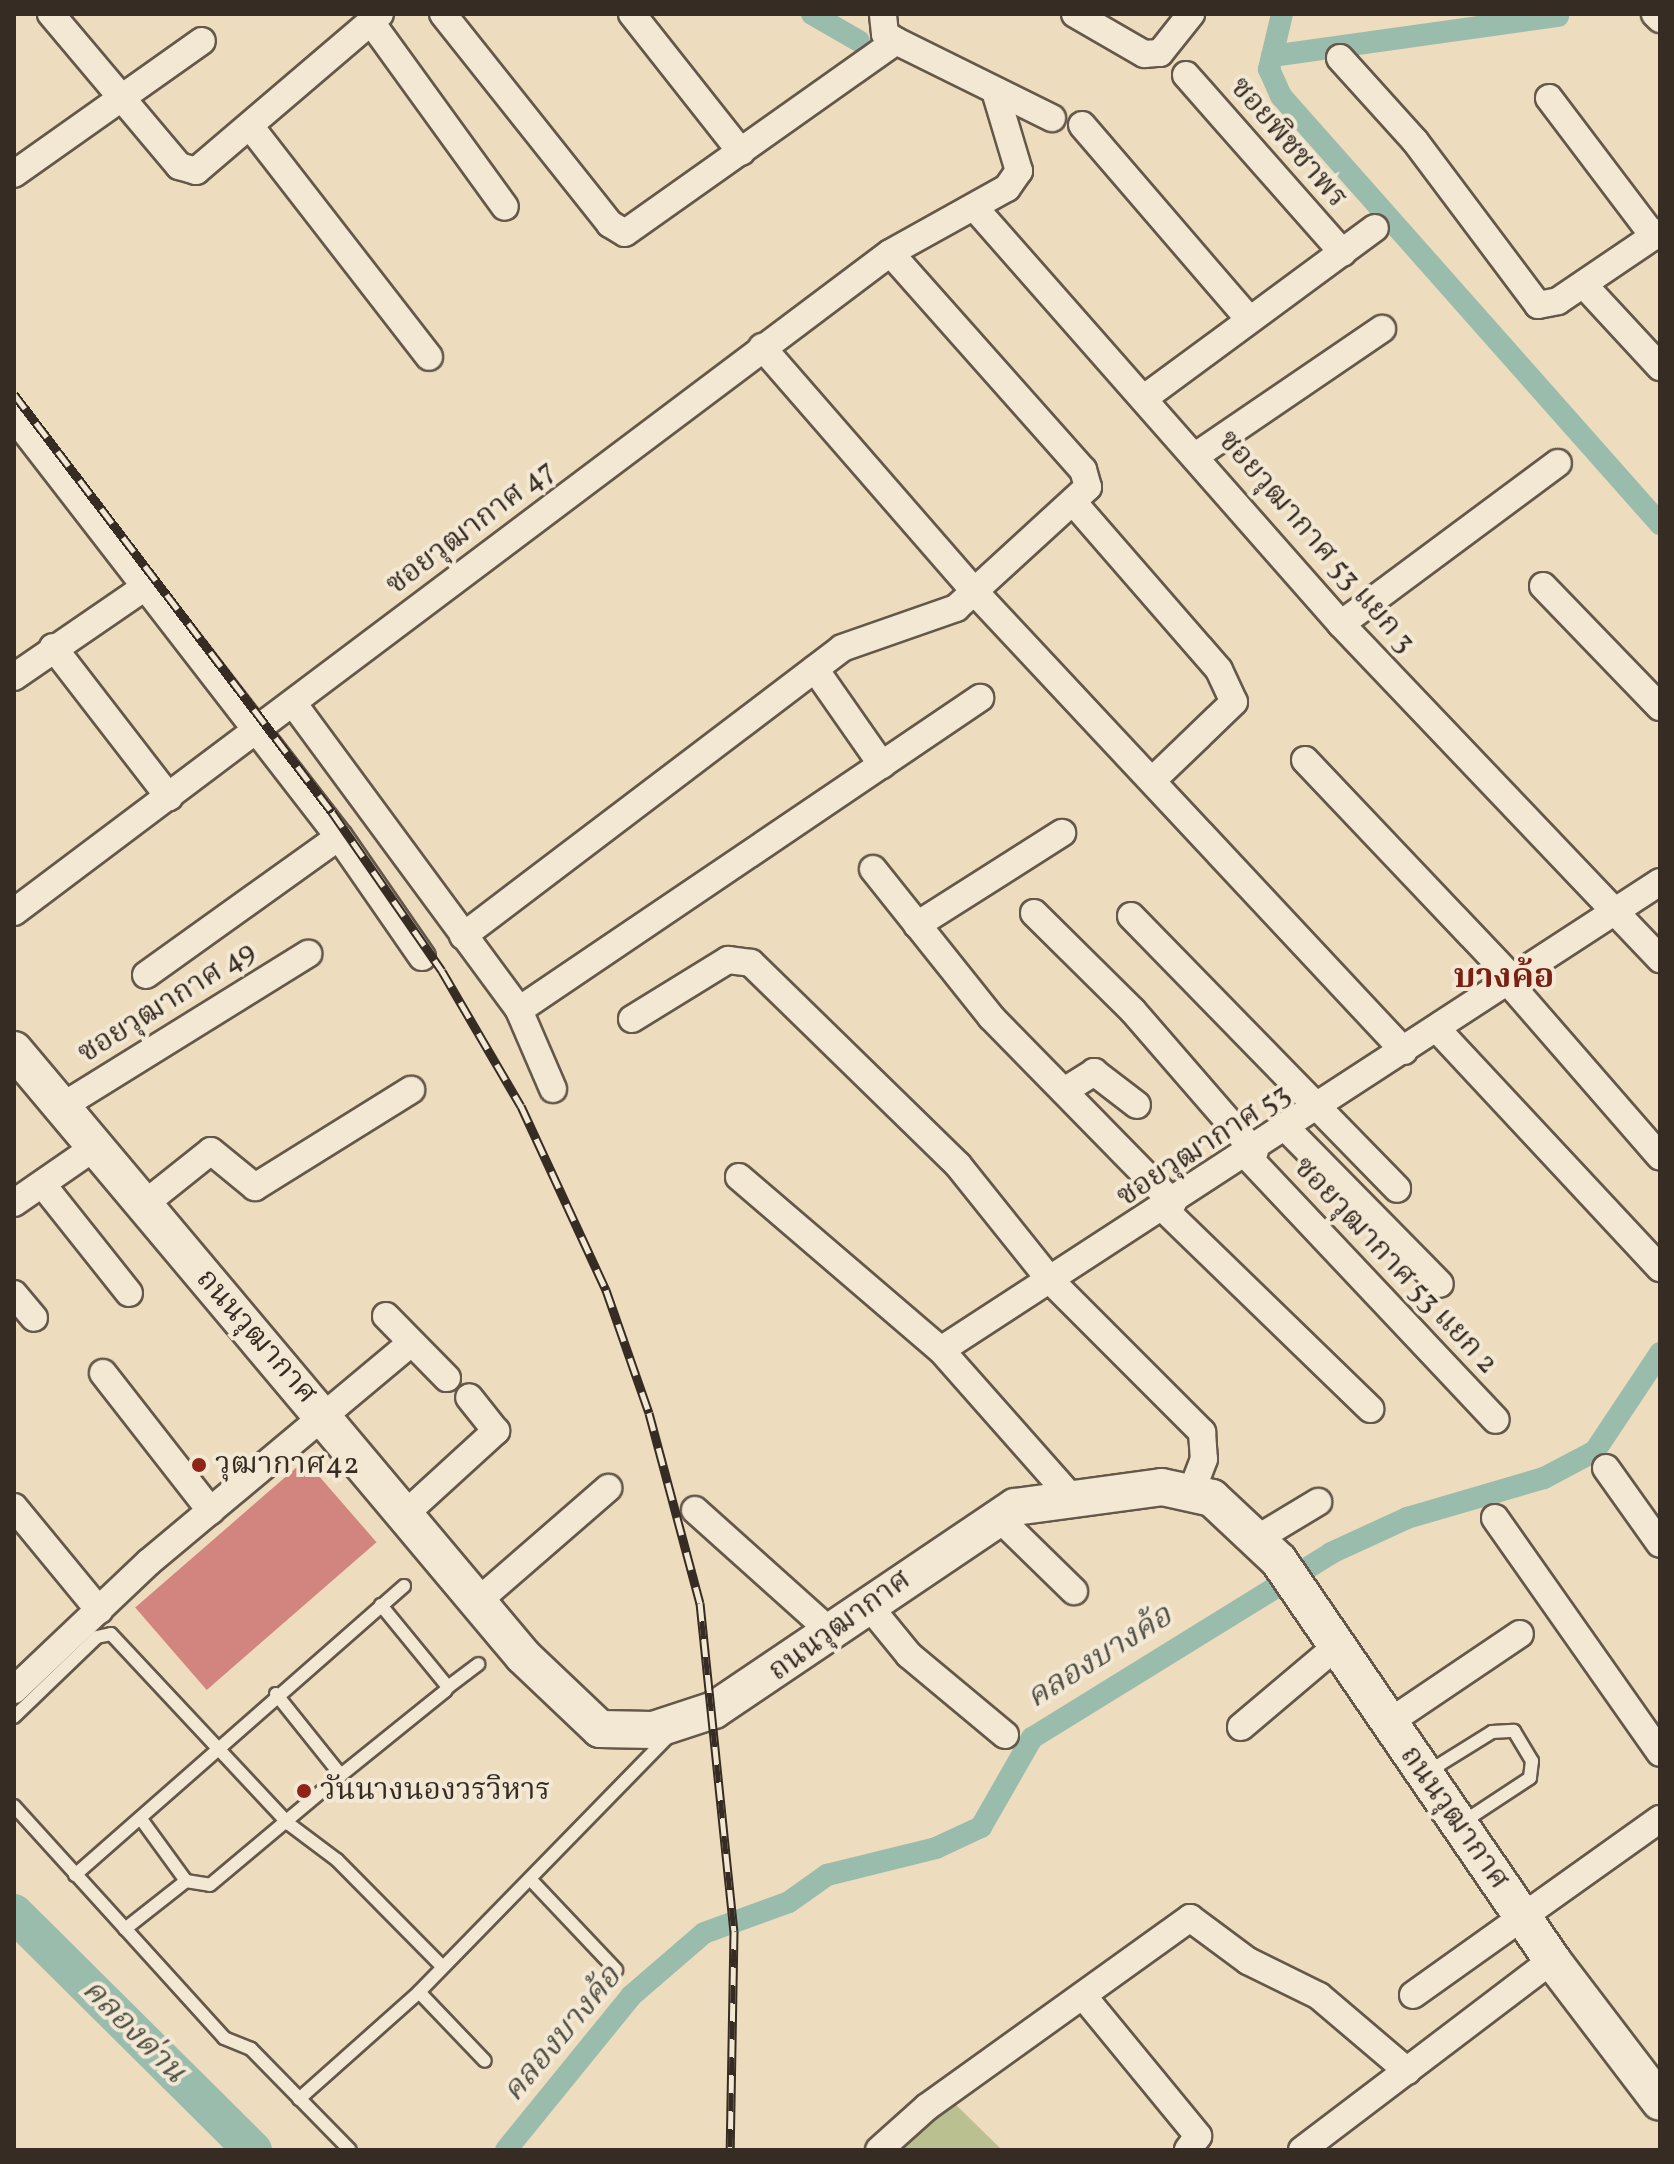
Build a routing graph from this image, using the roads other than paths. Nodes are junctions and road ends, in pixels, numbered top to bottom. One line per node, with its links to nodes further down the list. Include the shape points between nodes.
1 (51, 14): 16 (street)
2 (443, 14): 20 (street, via 610,224 628,232)
3 (632, 14): 20 (street)
4 (883, 14): 11 (street, via 885,34)
5 (1075, 14): 6 (street, via 1128,48 1160,53)
6 (1191, 14)
7 (1655, 14): 9 (street)
8 (376, 18): 19 (street); 22 (street)
9 (1660, 19)
10 (202, 41): 16 (street)
11 (896, 41): 14 (street); 20 (street)
12 (1340, 58): 28 (street, via 1415,141 1538,305)
13 (1186, 75): 27 (street, ซอยพิชชาพร)
14 (995, 91): 17 (street); 23 (street, ซอยวุฒากาศ 47, via 1019,171)
15 (1549, 98): 25 (street)
16 (125, 99): 19 (street, via 179,166 196,171); 21 (street)
17 (1052, 118)
18 (1082, 125): 29 (street)
19 (250, 126): 32 (street)
20 (741, 152)
21 (14, 174)
22 (505, 207)
23 (975, 208): 26 (street, ซอยวุฒากาศ 47); 34 (street, ซอยวุฒากาศ 53 แยก 3)
24 (1375, 228): 27 (street)
25 (1657, 234): 28 (street)
26 (890, 253): 31 (street, ซอยวุฒากาศ 47); 38 (street, via 1083,470 1088,487)
27 (1343, 253): 29 (street)
28 (1584, 285): 33 (street)
29 (1248, 318): 34 (street)
30 (1382, 329): 36 (street)
31 (762, 347): 41 (street); 47 (street, ซอยวุฒากาศ 47)
32 (429, 357)
33 (1660, 367)
34 (1147, 396): 36 (street, ซอยวุฒากาศ 53 แยก 3)
35 (14, 417): 40 (street)
36 (1197, 455): 42 (street, ซอยวุฒากาศ 53 แยก 3)
37 (1558, 463): 42 (street)
38 (1074, 503): 41 (street); 52 (street, via 1219,670 1234,702)
39 (1543, 586): 48 (street)
40 (145, 587): 43 (street); 49 (street)
41 (973, 590): 44 (street, via 946,615 842,648); 52 (street)
42 (1341, 624): 59 (street, ซอยวุฒากาศ 53 แยก 3)
43 (53, 647): 45 (street); 53 (street)
44 (815, 669): 51 (street); 63 (street)
45 (14, 677)
46 (980, 698): 51 (street)
47 (293, 703): 49 (street, ซอยวุฒากาศ 47); 63 (street)
48 (1660, 707)
49 (257, 730): 53 (street, ซอยวุฒากาศ 47); 55 (street)
50 (1305, 760): 68 (street)
51 (882, 765): 69 (street)
52 (1154, 779): 73 (street)
53 (169, 797): 58 (street, ซอยวุฒากาศ 47)
54 (1062, 833): 62 (street)
55 (339, 837): 65 (street); 67 (street)
56 (873, 869): 62 (street)
57 (1660, 882): 59 (street, ซอยวุฒากาศ 53)
58 (14, 912)
59 (1616, 912): 66 (street, ซอยวุฒากาศ 53 แยก 3); 68 (street, ซอยวุฒากาศ 53)
60 (1034, 913): 82 (street, ซอยวุฒากาศ 53 แยก 2, via 1133,1011)
61 (1131, 916): 79 (street)
62 (917, 925): 76 (street, via 991,1017)
63 (463, 936): 69 (street)
64 (308, 954): 78 (street, ซอยวุฒากาศ 49)
65 (422, 957)
66 (1660, 959)
67 (146, 975)
68 (1511, 982): 71 (street, ซอยวุฒากาศ 53); 83 (street)
69 (519, 1010): 74 (street)
70 (632, 1019): 91 (street, via 728,960 751,963 958,1165)
71 (1437, 1029): 73 (street, ซอยวุฒากาศ 53); 90 (street)
72 (14, 1050): 78 (main road, ถนนวุฒากาศ)
73 (1404, 1051): 79 (street, ซอยวุฒากาศ 53)
74 (553, 1089)
75 (411, 1090): 88 (street, via 255,1187 211,1151)
76 (1064, 1091): 77 (street, via 1094,1072); 89 (street)
77 (1137, 1105)
78 (61, 1107): 81 (main road, ถนนวุฒากาศ)
79 (1322, 1109): 80 (street, ซอยวุฒากาศ 53); 86 (street)
80 (1288, 1130): 82 (street, ซอยวุฒากาศ 53); 92 (street, ซอยวุฒากาศ 53 แยก 2)
81 (95, 1147): 85 (street); 88 (main road, ถนนวุฒากาศ)
82 (1252, 1154): 89 (street, ซอยวุฒากาศ 53); 104 (street, ซอยวุฒากาศ 53 แยก 2)
83 (1660, 1157)
84 (739, 1177): 98 (street)
85 (43, 1185): 87 (street); 93 (street)
86 (1397, 1189)
87 (14, 1203)
88 (142, 1206): 103 (main road, ถนนวุฒากาศ)
89 (1169, 1206): 91 (street, ซอยวุฒากาศ 53); 102 (street)
90 (1660, 1268)
91 (1051, 1281): 98 (street, ซอยวุฒากาศ 53); 107 (street, via 1202,1432 1204,1459)
92 (1440, 1284)
93 (129, 1293)
94 (14, 1294): 96 (street)
95 (386, 1316): 97 (street)
96 (34, 1318)
97 (411, 1343): 100 (street); 103 (street)
98 (941, 1350): 108 (street)
99 (103, 1373): 112 (street)
100 (447, 1378)
101 (469, 1397): 113 (street, via 496,1431)
102 (1370, 1409)
103 (325, 1418): 112 (street); 113 (main road, ถนนวุฒากาศ)
104 (1496, 1420)
105 (1606, 1468): 116 (street)
106 (608, 1488): 120 (street)
107 (1192, 1490): 108 (main road, ถนนวุฒากาศ); 117 (main road, ถนนวุฒากาศ)
108 (1070, 1496): 114 (main road, ถนนวุฒากาศ)
109 (1318, 1502): 117 (street)
110 (14, 1507): 123 (street)
111 (695, 1510): 124 (street)
112 (211, 1511): 123 (street, via 167,1560)
113 (404, 1515): 120 (main road, ถนนวุฒากาศ)
114 (996, 1515): 119 (street); 122 (main road, ถนนวุฒากาศ)
115 (1495, 1518): 137 (street)
116 (1660, 1544)
117 (1279, 1562): 126 (main road, ถนนวุฒากาศ)
118 (404, 1586): 121 (lane)
119 (1074, 1591)
120 (477, 1602): 132 (main road, ถนนวุฒากาศ, via 600,1729 653,1730)
121 (381, 1605): 128 (lane); 130 (lane)
122 (869, 1606): 124 (main road, ถนนวุฒากาศ); 135 (street, via 909,1655)
123 (99, 1610): 129 (street)
124 (832, 1633): 132 (main road, ถนนวุฒากาศ, via 771,1677)
125 (1520, 1634): 133 (street)
126 (1337, 1646): 133 (main road, ถนนวุฒากาศ); 134 (street)
127 (478, 1664): 128 (lane)
128 (448, 1687): 139 (lane)
129 (14, 1690)
130 (276, 1694): 136 (lane); 139 (lane)
131 (14, 1717): 136 (lane, via 97,1637 111,1634)
132 (682, 1720): 146 (lane)
133 (1388, 1723): 138 (main road, ถนนวุฒากาศ)
134 (1241, 1727)
135 (1005, 1735)
136 (215, 1745): 141 (lane); 142 (lane)
137 (1660, 1753)
138 (1423, 1774): 144 (main road, ถนนวุฒากาศ); 144 (lane, via 1492,1732 1514,1731 1532,1761 1530,1778)
139 (341, 1775): 142 (lane)
140 (14, 1806): 145 (lane)
141 (141, 1819): 145 (lane); 147 (lane)
142 (289, 1824): 147 (lane, via 210,1885); 151 (lane, via 337,1860)
143 (1658, 1824): 148 (street, via 1566,1869)
144 (1459, 1825): 148 (main road, ถนนวุฒากาศ)
145 (75, 1875): 149 (lane)
146 (531, 1880): 151 (lane); 152 (lane)
147 (186, 1881): 149 (lane)
148 (1521, 1913): 150 (main road, ถนนวุฒากาศ); 154 (street)
149 (125, 1929): 159 (lane, via 224,2038 251,2049)
150 (1552, 1960): 157 (street); 158 (main road, ถนนวุฒากาศ)
151 (442, 1966): 153 (lane)
152 (616, 1970)
153 (419, 1992): 156 (lane); 159 (lane)
154 (1413, 1995)
155 (1084, 1997): 157 (street, via 1190,1918 1201,1920 1248,1961 1319,1996); 161 (street, via 927,2107); 162 (street, via 1198,2136)
156 (485, 2061)
157 (1407, 2071): 163 (street)
158 (1650, 2083)
159 (299, 2099): 160 (lane)
160 (350, 2150)
161 (879, 2150)
162 (1188, 2150)
163 (1302, 2150)

